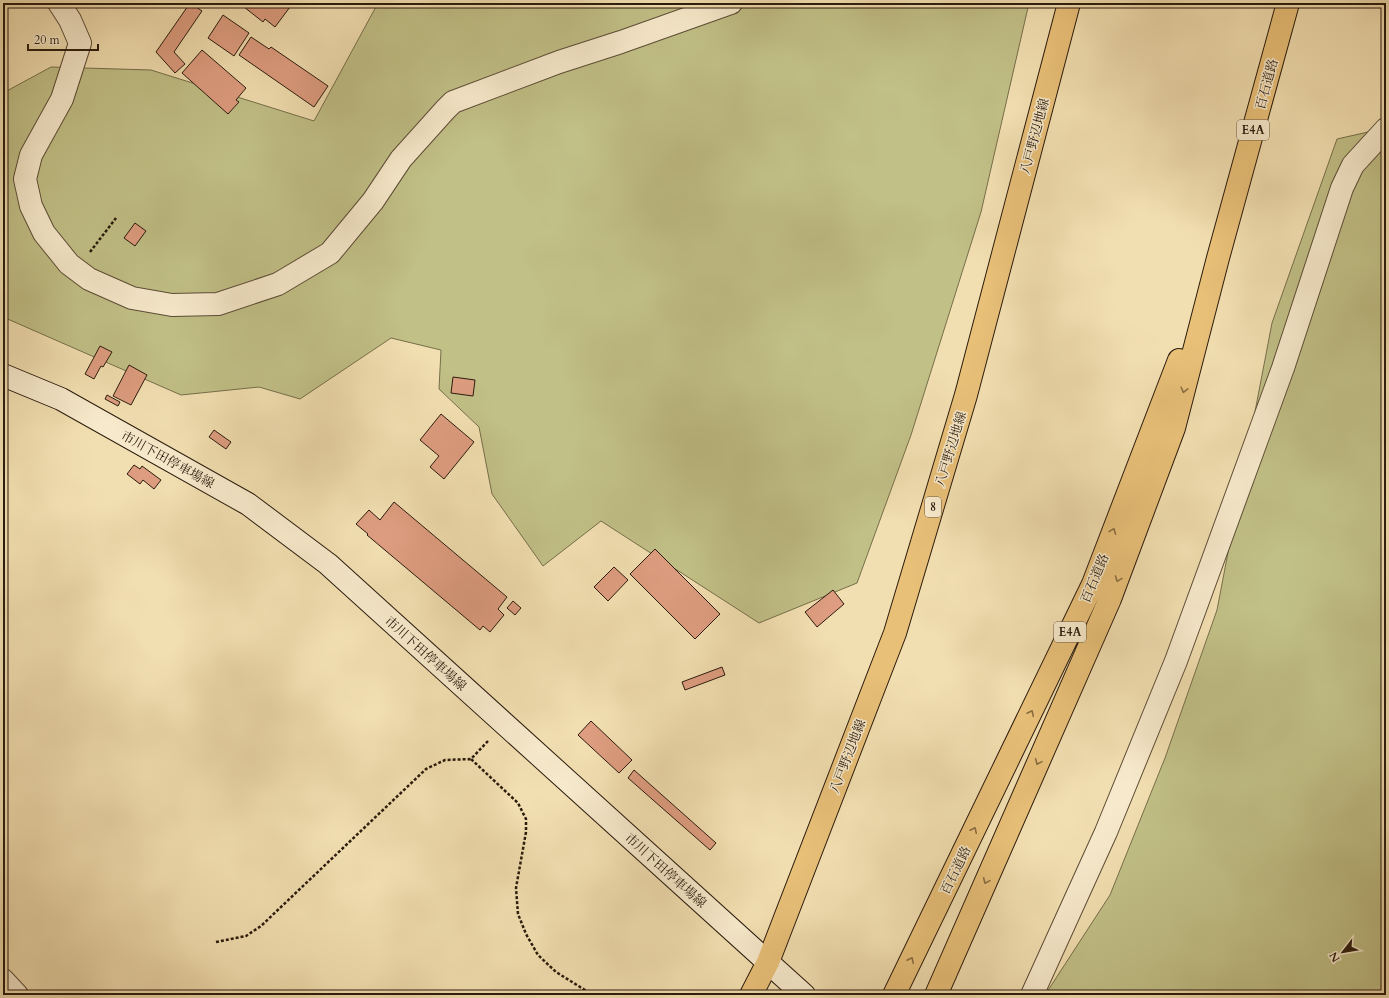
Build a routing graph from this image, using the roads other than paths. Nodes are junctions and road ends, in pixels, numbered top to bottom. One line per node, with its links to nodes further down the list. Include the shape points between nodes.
1 (59, 3): 2 (street, via 80,43 62,99 31,155 25,179 31,206 44,234 69,264 89,279 132,298 172,305 218,304 278,284 330,253 373,201 401,159 453,102 559,62)
2 (731, 3)
3 (1069, 3): 8 (main road, 八戸野辺地線 / 8, via 966,395 894,633)
4 (1288, 3): 6 (main road, 百石道路 / E4A)
5 (1386, 129): 15 (street, via 1353,166 1342,188 1283,368 1176,661 1106,832)
6 (1218, 258): 13 (main road, 百石道路 / E4A, one-way to 6, via 1093,584); 14 (main road, 百石道路 / E4A, one-way to 14, via 1174,428 1110,599)
7 (3, 374): 8 (street, 市川下田停車場線, via 61,399 248,504 328,564)
8 (768, 962): 11 (main road, 八戸野辺地線 / 8); 12 (street, 市川下田停車場線)
9 (3, 980): 10 (street)
10 (18, 995)
11 (751, 995)
12 (804, 995)
13 (894, 995)
14 (936, 995)
15 (1032, 995)

